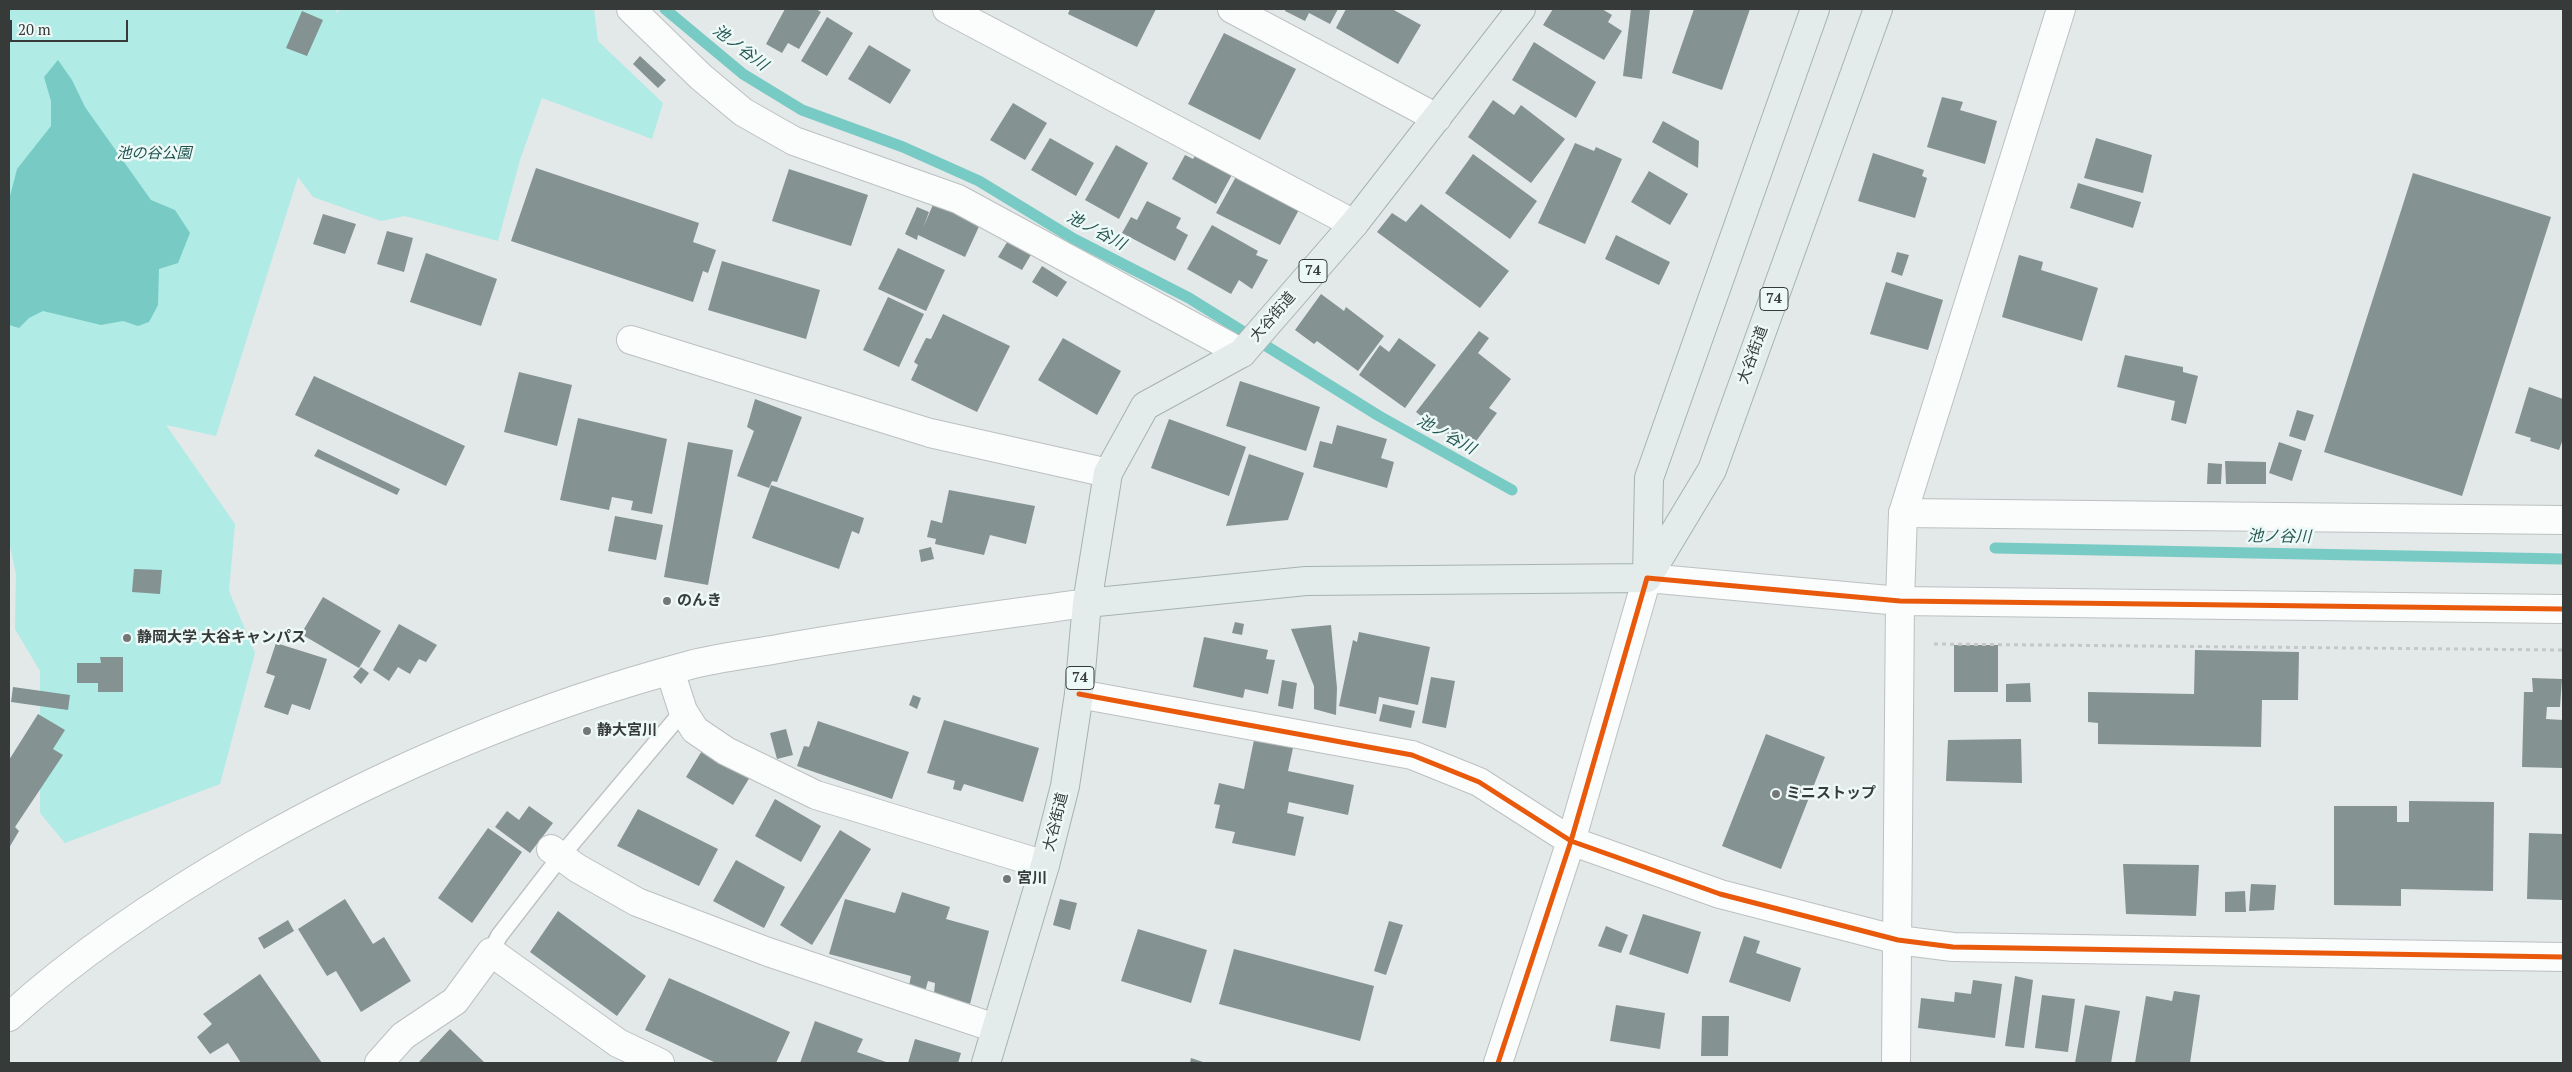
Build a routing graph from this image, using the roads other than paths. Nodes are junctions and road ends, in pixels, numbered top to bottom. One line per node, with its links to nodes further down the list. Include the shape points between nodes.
1 (631, 9): 11 (street, via 701,77 743,112 794,142 958,199)
2 (947, 9): 9 (street)
3 (1232, 9): 8 (street)
4 (1521, 9): 8 (main road, 大谷街道 / 74)
5 (1815, 9): 15 (main road, via 1649,478)
6 (1878, 9): 15 (main road, 大谷街道 / 74, via 1712,470)
7 (2061, 9): 13 (street)
8 (1437, 118): 9 (main road, 大谷街道 / 74)
9 (1354, 224): 11 (main road, 大谷街道 / 74)
10 (630, 340): 12 (street, via 930,433)
11 (1243, 352): 12 (main road, 大谷街道 / 74, via 1145,406)
12 (1108, 472): 17 (main road, 大谷街道 / 74)
13 (1903, 513): 14 (street); 16 (street)
14 (2563, 520)
15 (1647, 578): 16 (street); 17 (main road, via 1306,581); 22 (street)
16 (1900, 601): 18 (street); 25 (street)
17 (1087, 603): 19 (street, via 824,640); 20 (main road, 大谷街道 / 74)
18 (2563, 609)
19 (670, 671): 21 (street); 28 (street, via 598,691 505,724 299,819 202,874 110,936)
20 (1079, 694): 22 (street, via 1412,755 1478,782); 24 (main road, 大谷街道 / 74, via 1065,786)
21 (683, 710): 23 (lane); 24 (street, via 695,730 726,751 816,795)
22 (1571, 841): 25 (street, via 1720,894); 33 (street)
23 (556, 853): 26 (lane); 29 (street, via 637,902 768,952)
24 (1045, 866): 29 (main road, 大谷街道 / 74)
25 (1898, 940): 27 (street, via 1963,947); 34 (street)
26 (491, 952): 30 (street, via 455,1000 403,1036); 31 (street, via 618,1043)
27 (2563, 957)
28 (9, 1017)
29 (995, 1028): 32 (main road, 大谷街道 / 74)
30 (378, 1063)
31 (660, 1063)
32 (986, 1063)
33 (1498, 1063)
34 (1896, 1063)

